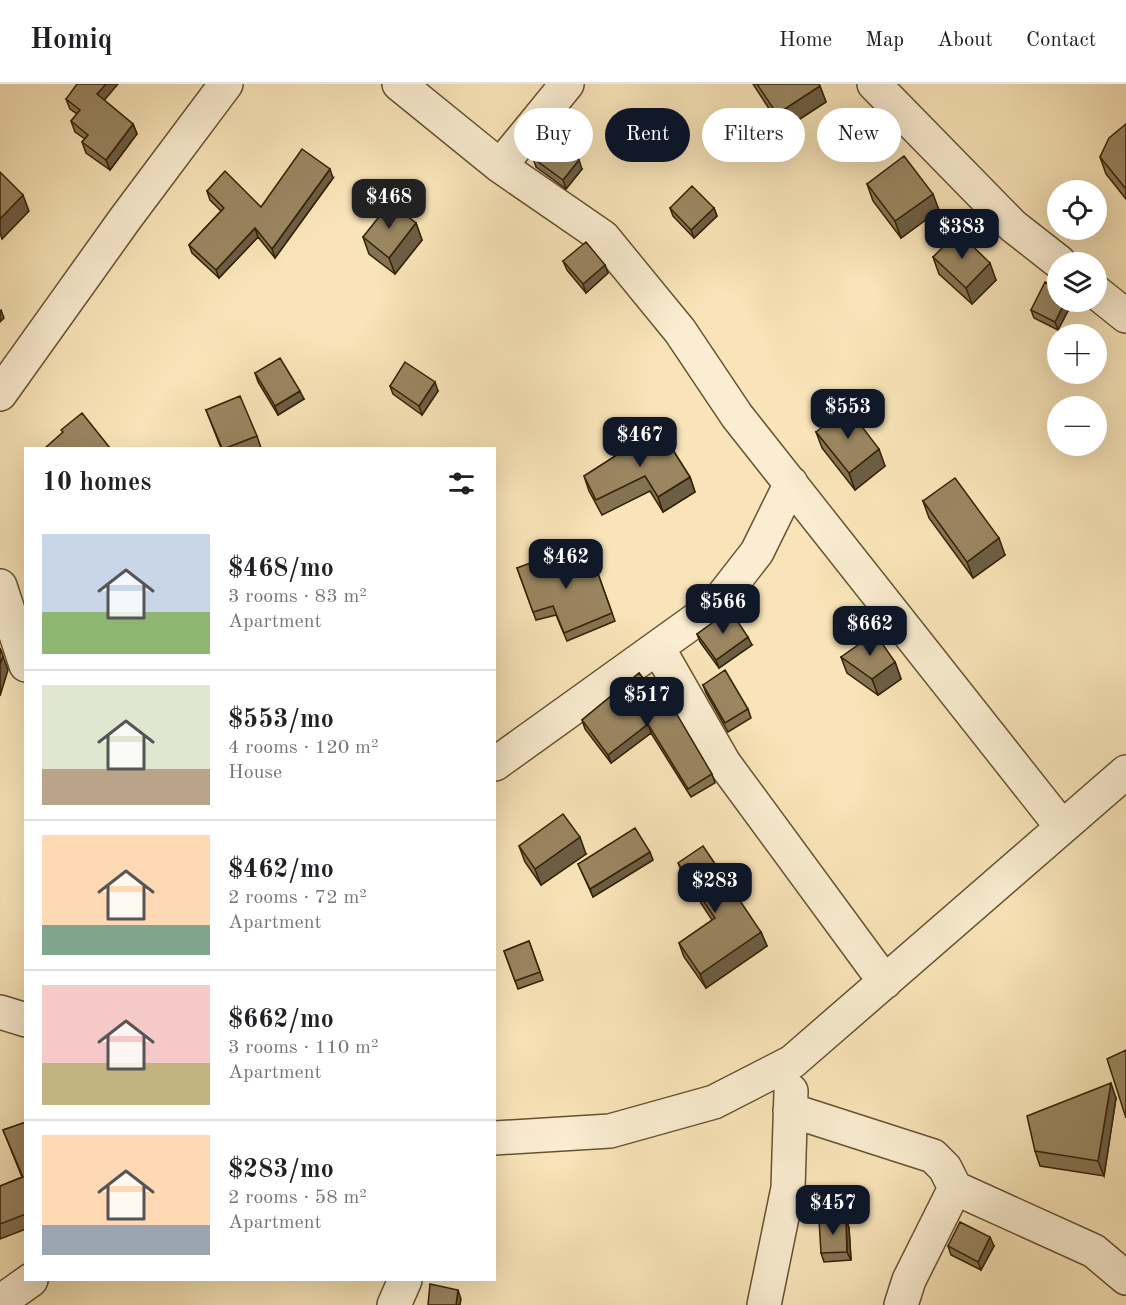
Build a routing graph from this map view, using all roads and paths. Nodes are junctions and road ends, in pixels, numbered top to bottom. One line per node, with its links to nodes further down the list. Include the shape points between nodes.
1 (226, 84): 9 (street)
2 (399, 84): 5 (street)
3 (567, 84): 5 (street)
4 (874, 84): 6 (street, via 1013,226)
5 (500, 166): 10 (street, via 603,237 680,331 736,416)
6 (1047, 253)
7 (1107, 301): 8 (street)
8 (1126, 316)
9 (0, 394)
10 (791, 483): 12 (street, via 757,552 716,606); 16 (street)
11 (0, 586): 13 (street)
12 (658, 648): 14 (street); 17 (street, via 724,763)
13 (24, 659)
14 (496, 763)
15 (1126, 772): 16 (street)
16 (1062, 827): 17 (street)
17 (885, 982): 20 (street)
18 (0, 1012): 19 (street)
19 (24, 1019)
20 (792, 1062): 21 (street); 22 (street, via 714,1102 610,1131)
21 (790, 1110): 23 (street, via 933,1156 945,1168); 29 (street, via 788,1188)
22 (496, 1138)
23 (955, 1188): 24 (street, via 1094,1251); 30 (street, via 909,1280)
24 (1126, 1278)
25 (30, 1281): 27 (street)
26 (405, 1281): 28 (street)
27 (0, 1302)
28 (394, 1305)
29 (764, 1305)
30 (901, 1305)

